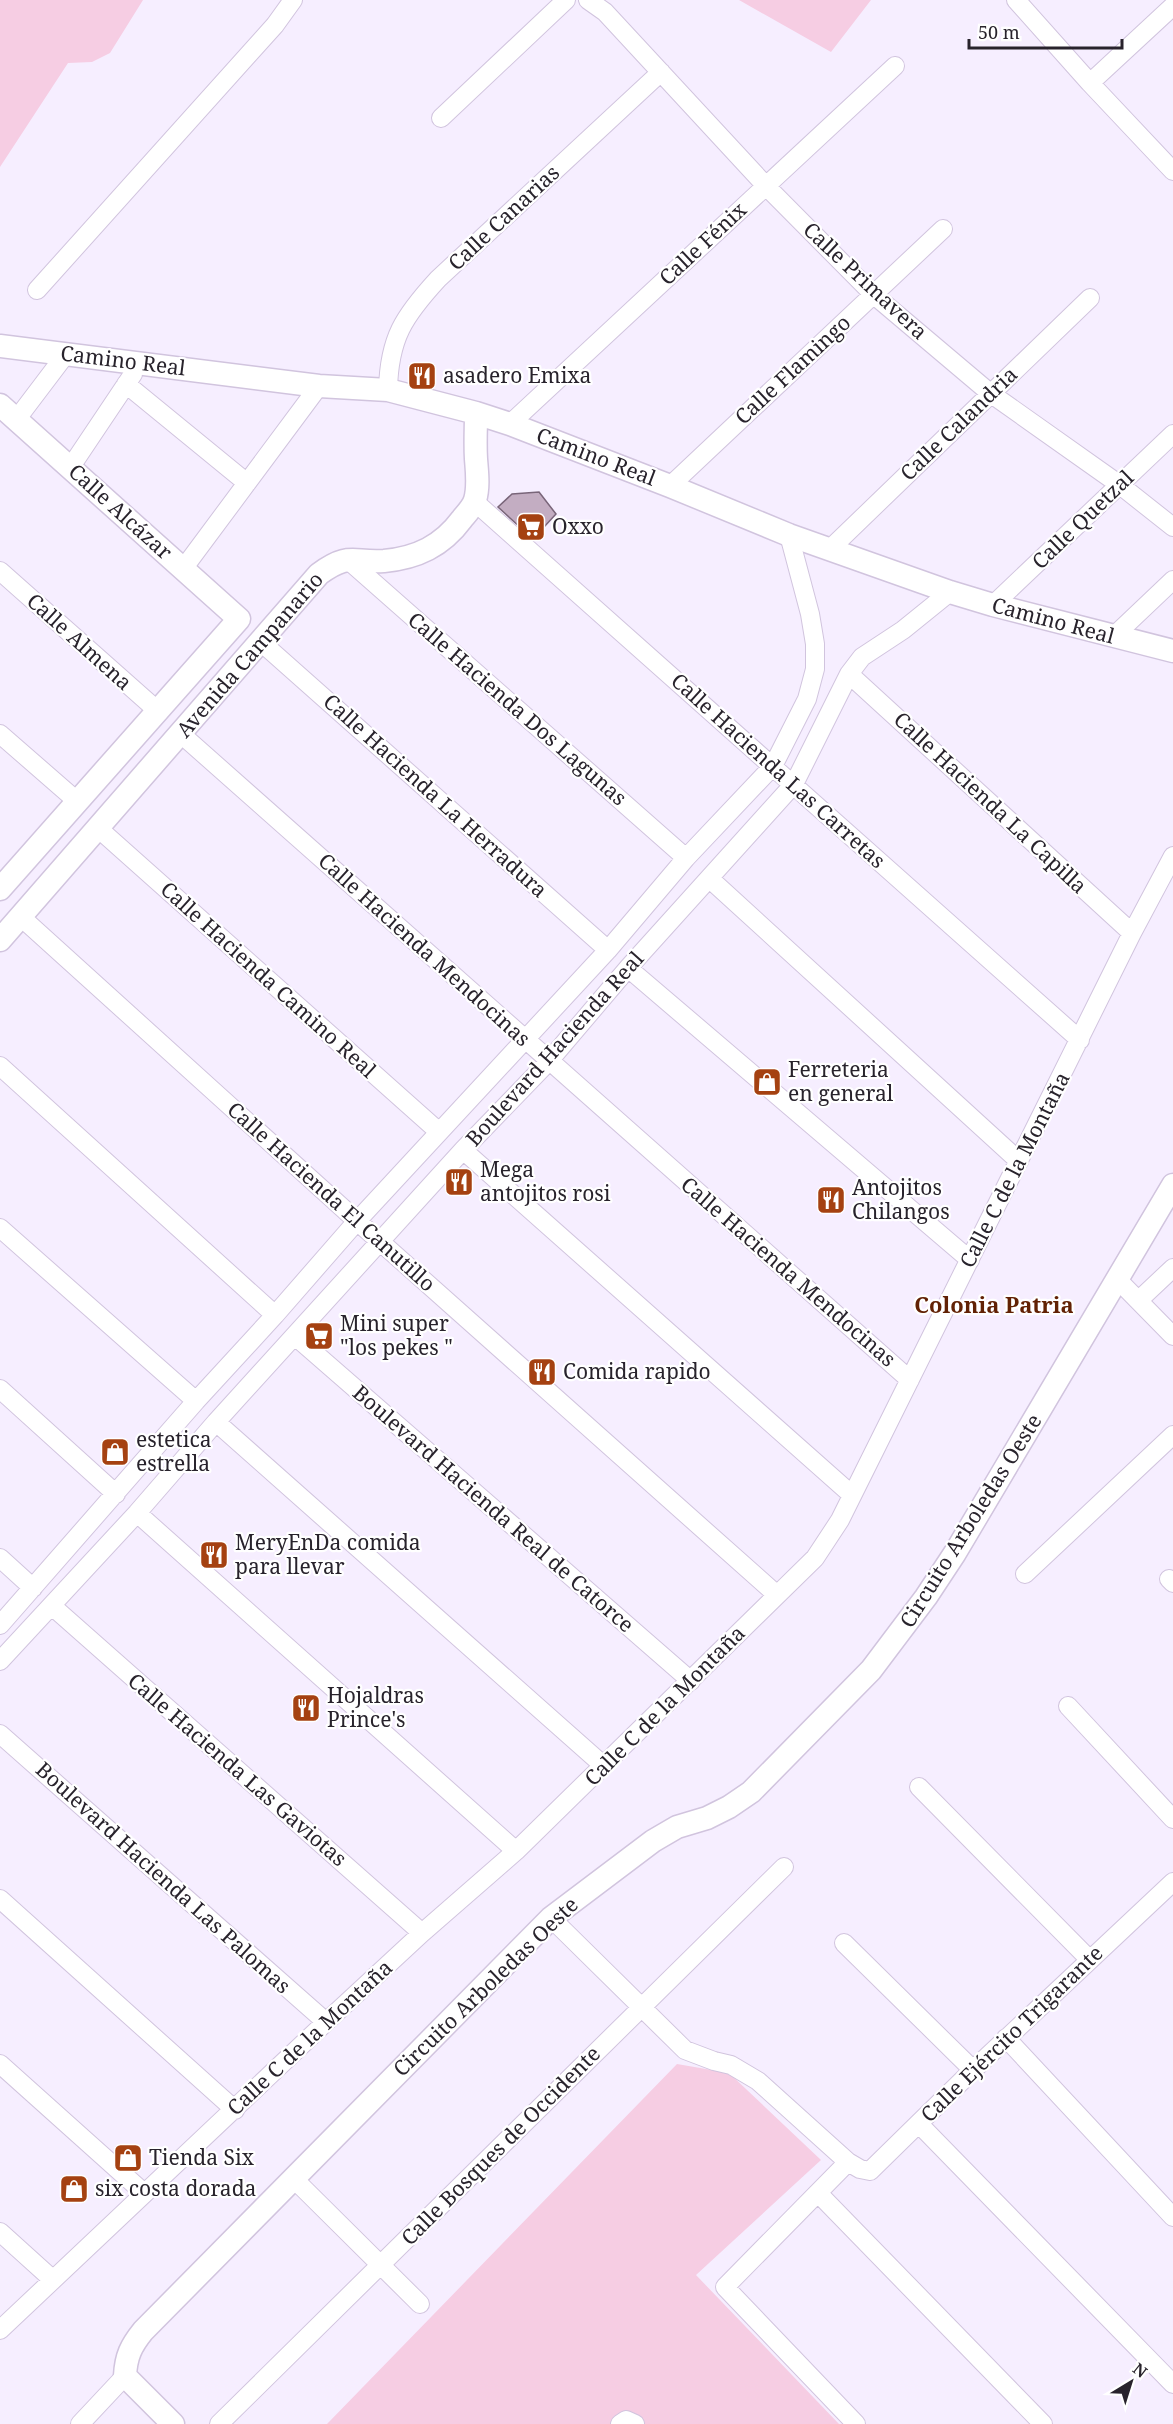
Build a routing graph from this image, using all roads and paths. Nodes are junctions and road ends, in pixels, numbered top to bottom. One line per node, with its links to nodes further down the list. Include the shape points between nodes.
1 (293, 0): 13 (street, via 275,25)
2 (566, 0): 9 (street)
3 (588, 0): 7 (street, Calle Primavera, via 605,12)
4 (1017, 0): 8 (street)
5 (1173, 6): 8 (street)
6 (895, 66): 11 (street, Calle Fénix)
7 (661, 72): 11 (street, Calle Primavera); 21 (street, Calle Canarias, via 418,301 390,354)
8 (1090, 83): 10 (street)
9 (441, 118)
10 (1173, 171)
11 (765, 186): 14 (street, Calle Primavera); 25 (street, Calle Fénix)
12 (943, 229): 14 (street, Calle Flamingo)
13 (37, 290)
14 (874, 295): 22 (street, Calle Primavera); 30 (street, Calle Flamingo)
15 (1090, 298): 22 (street, Calle Calandria)
16 (0, 346): 17 (street, Camino Real)
17 (66, 354): 18 (street, Camino Real); 23 (street)
18 (140, 363): 19 (street); 20 (street, Camino Real)
19 (126, 384): 27 (street); 28 (street)
20 (319, 386): 21 (street, Camino Real); 28 (street)
21 (388, 390): 24 (street, Camino Real)
22 (990, 393): 29 (street, Calle Primavera); 34 (street, Calle Calandria)
23 (8, 412): 27 (street, Calle Alcázar)
24 (476, 412): 25 (street, Camino Real); 31 (street)
25 (510, 423): 30 (street, Camino Real)
26 (1173, 434): 29 (street, Calle Quetzal)
27 (70, 468): 36 (street, Calle Alcázar)
28 (246, 483): 36 (street)
29 (1120, 485): 32 (street, Calle Primavera); 40 (street, Calle Quetzal)
30 (670, 486): 33 (street, Camino Real)
31 (475, 502): 35 (street, Avenida Campanario, via 451,532 427,552 404,560); 49 (street, Calle Hacienda Las Carretas)
32 (1173, 527)
33 (789, 535): 34 (street, Camino Real); 49 (street, Boulevard Hacienda Real, via 816,644 815,669 807,699)
34 (829, 550): 39 (street, Camino Real)
35 (347, 559): 43 (street, Avenida Campanario, via 319,574); 54 (street, Calle Hacienda Dos Lagunas)
36 (183, 569): 41 (street, Calle Alcázar)
37 (0, 571): 46 (street, Calle Almena)
38 (1173, 580): 42 (street)
39 (950, 592): 40 (street, Camino Real); 45 (street, Boulevard Hacienda Real, via 862,657)
40 (993, 605): 42 (street, Camino Real)
41 (239, 619): 46 (street, Avenida Campanario)
42 (1113, 637): 44 (street, Camino Real)
43 (261, 642): 47 (street, Avenida Campanario); 60 (street, Calle Hacienda La Herradura)
44 (1173, 651)
45 (849, 674): 50 (street, Boulevard Hacienda Real); 58 (street, Calle Hacienda La Capilla)
46 (159, 712): 51 (street, Avenida Campanario)
47 (182, 734): 52 (street, Avenida Campanario); 62 (street, Calle Hacienda Mendocinas)
48 (0, 735): 51 (street)
49 (773, 765): 50 (street, Calle Hacienda Las Carretas); 54 (street, Boulevard Hacienda Real)
50 (794, 784): 55 (street, Boulevard Hacienda Real); 63 (street, Calle Hacienda Las Carretas)
51 (78, 802): 56 (street, Avenida Campanario)
52 (99, 829): 57 (street, Avenida Campanario); 66 (street, Calle Hacienda Camino Real)
53 (1173, 856): 58 (street, Calle C de la Montaña)
54 (686, 858): 60 (street, Boulevard Hacienda Real)
55 (710, 879): 61 (street, Boulevard Hacienda Real); 68 (street)
56 (0, 888)
57 (21, 917): 59 (street, Avenida Campanario); 70 (street, Calle Hacienda El Canutillo)
58 (1132, 933): 63 (street, Calle C de la Montaña)
59 (0, 940)
60 (608, 950): 62 (street, Boulevard Hacienda Real)
61 (628, 968): 64 (street, Boulevard Hacienda Real); 73 (street)
62 (525, 1040): 64 (street, Calle Hacienda Mendocinas); 66 (street, Boulevard Hacienda Real)
63 (1080, 1041): 68 (street, Calle C de la Montaña)
64 (549, 1061): 67 (street, Boulevard Hacienda Real); 80 (street, Calle Hacienda Mendocinas)
65 (0, 1066): 77 (street)
66 (438, 1131): 70 (street, Boulevard Hacienda Real)
67 (463, 1150): 72 (street, Boulevard Hacienda Real); 86 (street)
68 (1019, 1161): 73 (street, Calle C de la Montaña)
69 (1173, 1185): 75 (street, Circuito Arboledas Oeste)
70 (357, 1221): 72 (street, Calle Hacienda El Canutillo); 77 (street, Boulevard Hacienda Real)
71 (0, 1228): 82 (street)
72 (380, 1242): 78 (street, Boulevard Hacienda Real); 91 (street, Calle Hacienda El Canutillo)
73 (970, 1260): 80 (street, Calle C de la Montaña)
74 (1173, 1268): 76 (street)
75 (1117, 1279): 76 (street); 105 (street, Circuito Arboledas Oeste, via 955,1553 871,1670 751,1792 729,1808 677,1827 653,1841)
76 (1139, 1300): 79 (street)
77 (275, 1315): 82 (street, Boulevard Hacienda Real)
78 (295, 1336): 83 (street, Boulevard Hacienda Real); 95 (street, Boulevard Hacienda Real de Catorce)
79 (1173, 1336)
80 (910, 1380): 86 (street, Calle C de la Montaña)
81 (0, 1389): 85 (street)
82 (196, 1401): 85 (street, Boulevard Hacienda Real)
83 (216, 1422): 87 (street, Boulevard Hacienda Real); 98 (street)
84 (1173, 1435): 89 (street)
85 (116, 1494): 90 (street, Boulevard Hacienda Real)
86 (852, 1495): 91 (street, Calle C de la Montaña, via 815,1558)
87 (138, 1513): 92 (street, Boulevard Hacienda Real); 101 (street)
88 (0, 1558): 90 (street)
89 (1025, 1574)
90 (33, 1588): 93 (street, Boulevard Hacienda Real)
91 (777, 1595): 95 (street, Calle C de la Montaña)
92 (52, 1606): 94 (street, Boulevard Hacienda Real); 106 (street, Calle Hacienda Las Gaviotas)
93 (0, 1625)
94 (0, 1661)
95 (692, 1681): 98 (street, Calle C de la Montaña)
96 (1068, 1706): 100 (street)
97 (0, 1734): 110 (street, Boulevard Hacienda Las Palomas)
98 (604, 1766): 101 (street, Calle C de la Montaña)
99 (919, 1787): 108 (street)
100 (1173, 1819)
101 (516, 1851): 106 (street, Calle C de la Montaña)
102 (784, 1867): 109 (street, Calle Bosques de Occidente)
103 (1173, 1882): 108 (street, Calle Ejército Trigarante)
104 (0, 1899): 114 (street)
105 (551, 1918): 109 (street); 117 (street, Circuito Arboledas Oeste)
106 (422, 1933): 110 (street, Calle C de la Montaña)
107 (844, 1943): 113 (street)
108 (1090, 1960): 111 (street, Calle Ejército Trigarante)
109 (641, 2008): 116 (street, via 684,2049 730,2065 758,2081); 122 (street, Calle Bosques de Occidente)
110 (326, 2022): 114 (street, Calle C de la Montaña)
111 (1006, 2038): 113 (street, Calle Ejército Trigarante); 120 (street)
112 (0, 2064): 118 (street)
113 (973, 2070): 115 (street, Calle Ejército Trigarante)
114 (235, 2110): 118 (street, Calle C de la Montaña)
115 (919, 2124): 116 (street, Calle Ejército Trigarante, via 870,2171); 127 (street)
116 (848, 2162): 119 (street)
117 (293, 2178): 122 (street); 126 (street, Circuito Arboledas Oeste, via 143,2331 130,2348)
118 (144, 2193): 123 (street, Calle C de la Montaña)
119 (818, 2193): 133 (street, via 725,2287); 134 (street)
120 (1173, 2217)
121 (0, 2232): 123 (street)
122 (380, 2265): 124 (street); 130 (street, Calle Bosques de Occidente)
123 (52, 2279): 125 (street, Calle C de la Montaña)
124 (420, 2304)
125 (0, 2330)
126 (125, 2376): 128 (street); 129 (street)
127 (1173, 2384)
128 (80, 2424)
129 (173, 2424)
130 (219, 2424)
131 (620, 2424): 132 (street, via 626,2420)
132 (634, 2424)
133 (856, 2424)
134 (1043, 2424)

